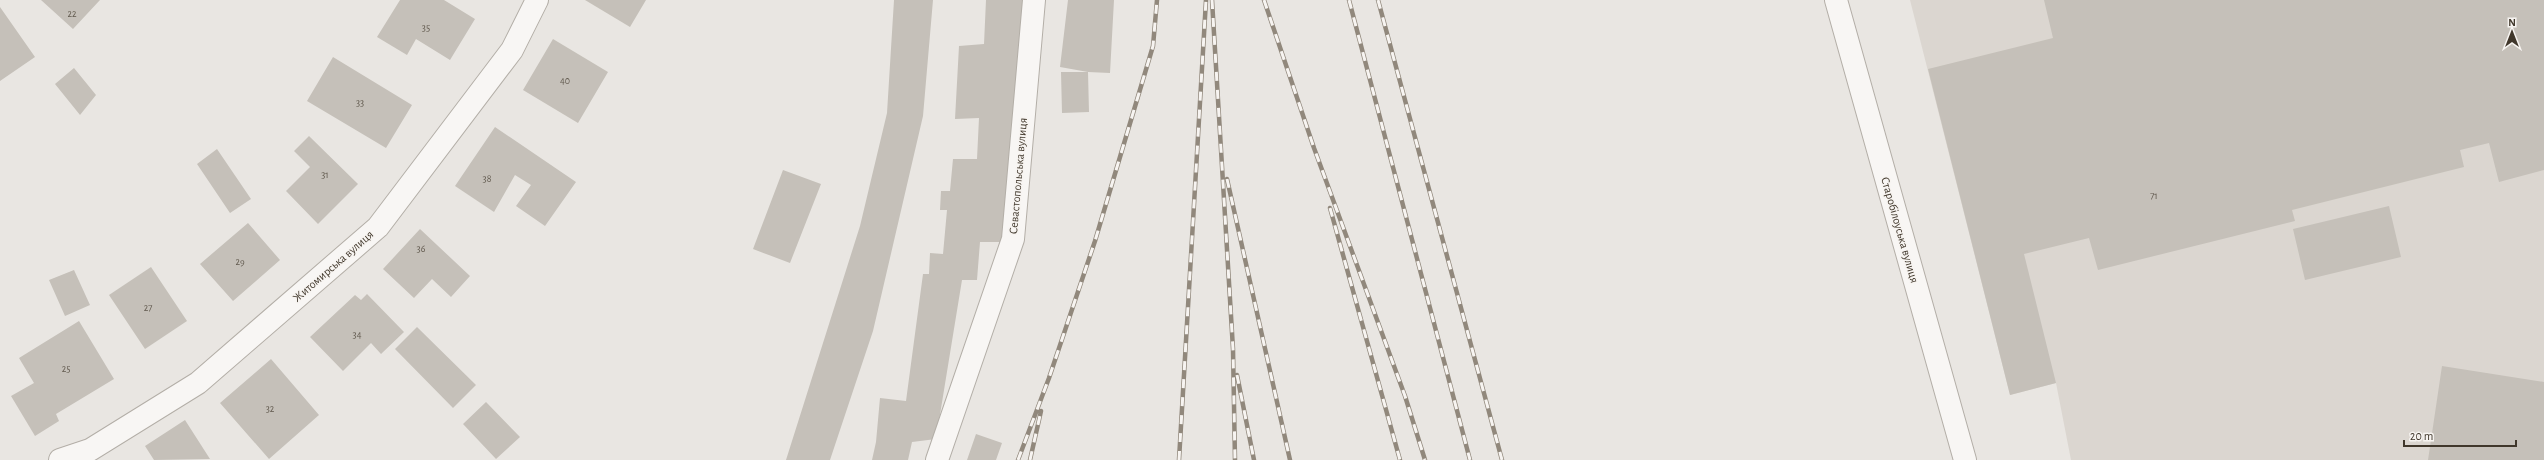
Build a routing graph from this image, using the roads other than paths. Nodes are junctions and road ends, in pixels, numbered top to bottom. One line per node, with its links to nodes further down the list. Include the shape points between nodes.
1 (537, 0): 4 (street, Житомирська вулиця, via 512,50 378,227 198,383)
2 (1034, 0): 6 (street, Севастопольська вулиця, via 1013,239)
3 (1836, 0): 7 (street, Старобілоуська вулиця)
4 (93, 455): 5 (street, Житомирська вулиця)
5 (60, 460)
6 (937, 460)
7 (1965, 460)

